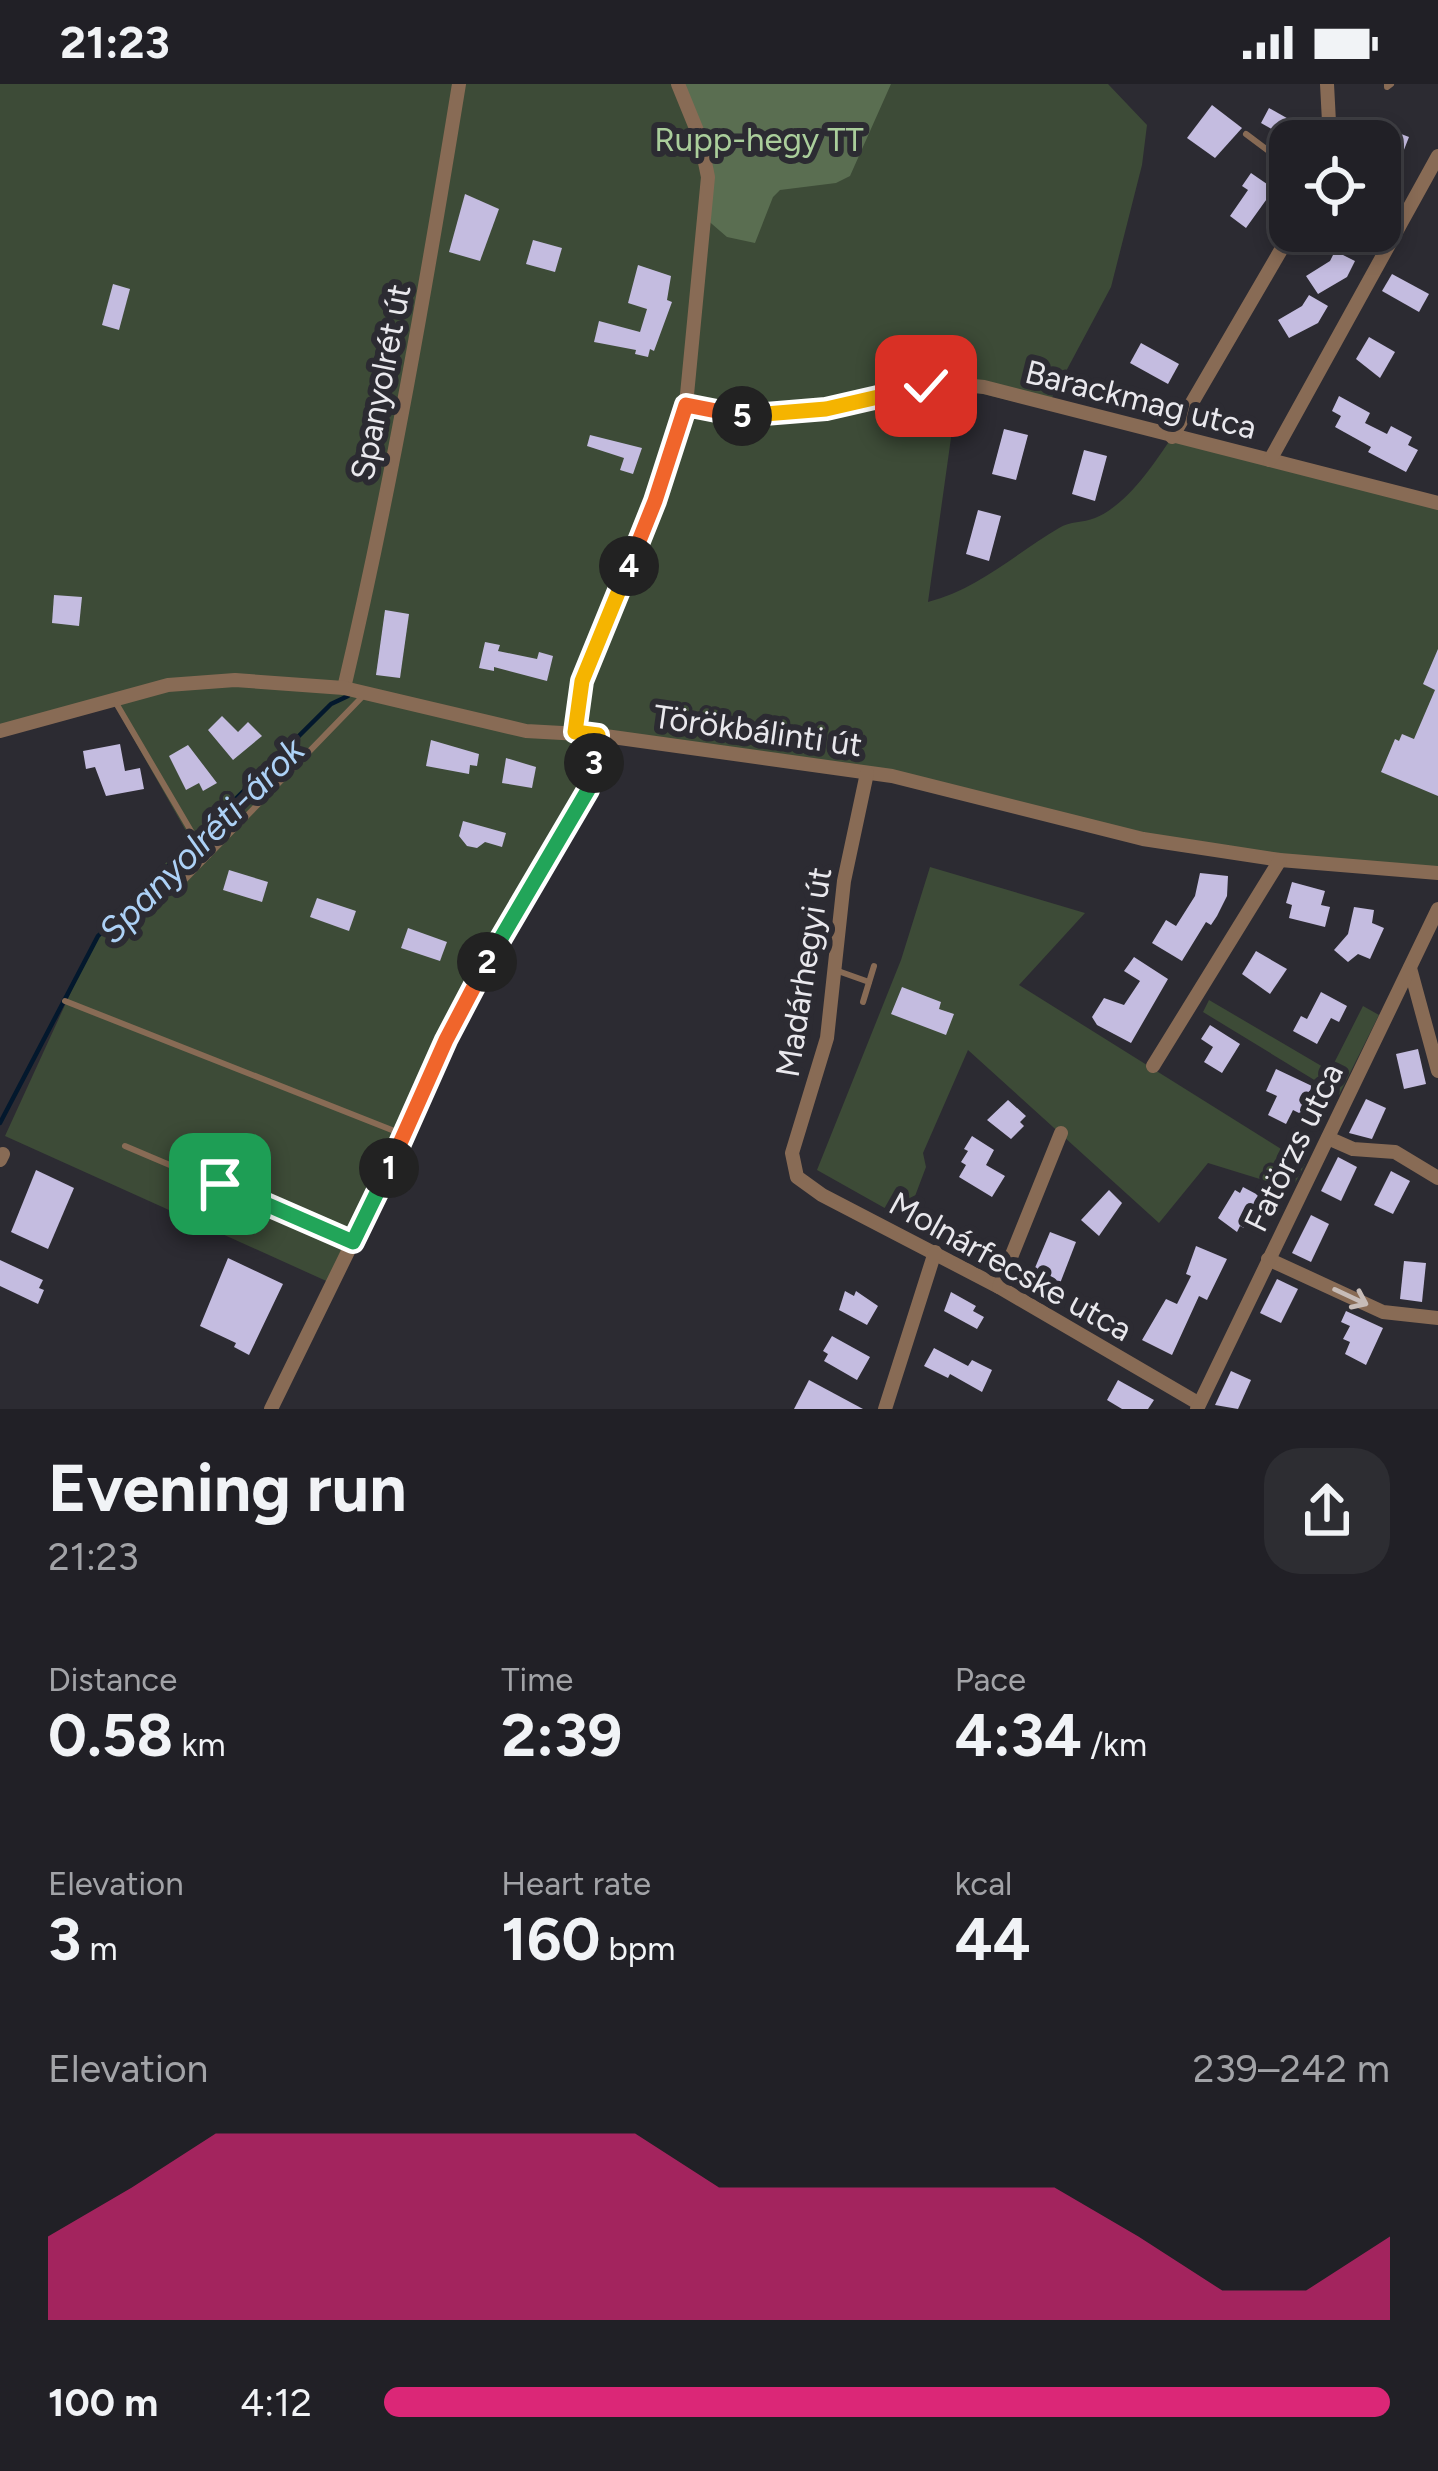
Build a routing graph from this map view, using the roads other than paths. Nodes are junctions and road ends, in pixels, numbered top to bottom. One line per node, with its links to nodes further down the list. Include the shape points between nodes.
1 (459, 84): 13 (street, Spanyolrét út)
2 (678, 84): 9 (street, via 708,176)
3 (1328, 84): 4 (street)
4 (1329, 120)
5 (1246, 134): 6 (lane)
6 (1269, 151)
7 (1438, 156): 11 (street)
8 (1280, 252): 10 (street)
9 (686, 405): 10 (street, Barackmag utca, via 775,415 959,384); 17 (street, via 582,681)
10 (1172, 436): 11 (street, Barackmag utca)
11 (1270, 460): 12 (street, Barackmag utca)
12 (1438, 503)
13 (344, 688): 14 (street, Törökbálinti út); 15 (street, Törökbálinti út, via 218,680)
14 (365, 694): 17 (street, Törökbálinti út, via 526,730); 23 (lane)
15 (114, 700): 16 (street, Törökbálinti út); 20 (lane)
16 (0, 731)
17 (575, 732): 18 (street, Törökbálinti út)
18 (598, 735): 19 (street, Törökbálinti út); 35 (street, via 588,790 493,951)
19 (867, 773): 21 (street, Törökbálinti út, via 1143,839); 27 (street, Madárhegyi út, via 844,881)
20 (196, 840)
21 (1280, 860): 22 (street, Törökbálinti út); 32 (street)
22 (1438, 873)
23 (173, 892)
24 (1438, 909): 26 (street, Fatörzs utca)
25 (874, 966): 28 (lane)
26 (1410, 968): 31 (street); 36 (street, Fatörzs utca)
27 (837, 971): 28 (lane); 38 (street, Madárhegyi út, via 827,1038 792,1153)
28 (869, 982): 30 (lane)
29 (65, 1001): 35 (lane)
30 (863, 1002)
31 (1429, 1009): 33 (street)
32 (1153, 1066)
33 (1438, 1071)
34 (1061, 1133): 43 (street)
35 (405, 1135): 40 (street)
36 (1328, 1138): 39 (street, via 1395,1152); 42 (street, Fatörzs utca)
37 (124, 1147): 40 (lane)
38 (797, 1177): 41 (street, Molnárfecske utca)
39 (1438, 1178)
40 (353, 1242): 46 (street)
41 (935, 1252): 43 (street, Molnárfecske utca); 47 (street)
42 (1268, 1259): 44 (street, one-way to 44, via 1383,1312); 45 (street, Fatörzs utca)
43 (999, 1287): 45 (street, Molnárfecske utca)
44 (1438, 1318)
45 (1197, 1406)
46 (271, 1409)
47 (885, 1409)

